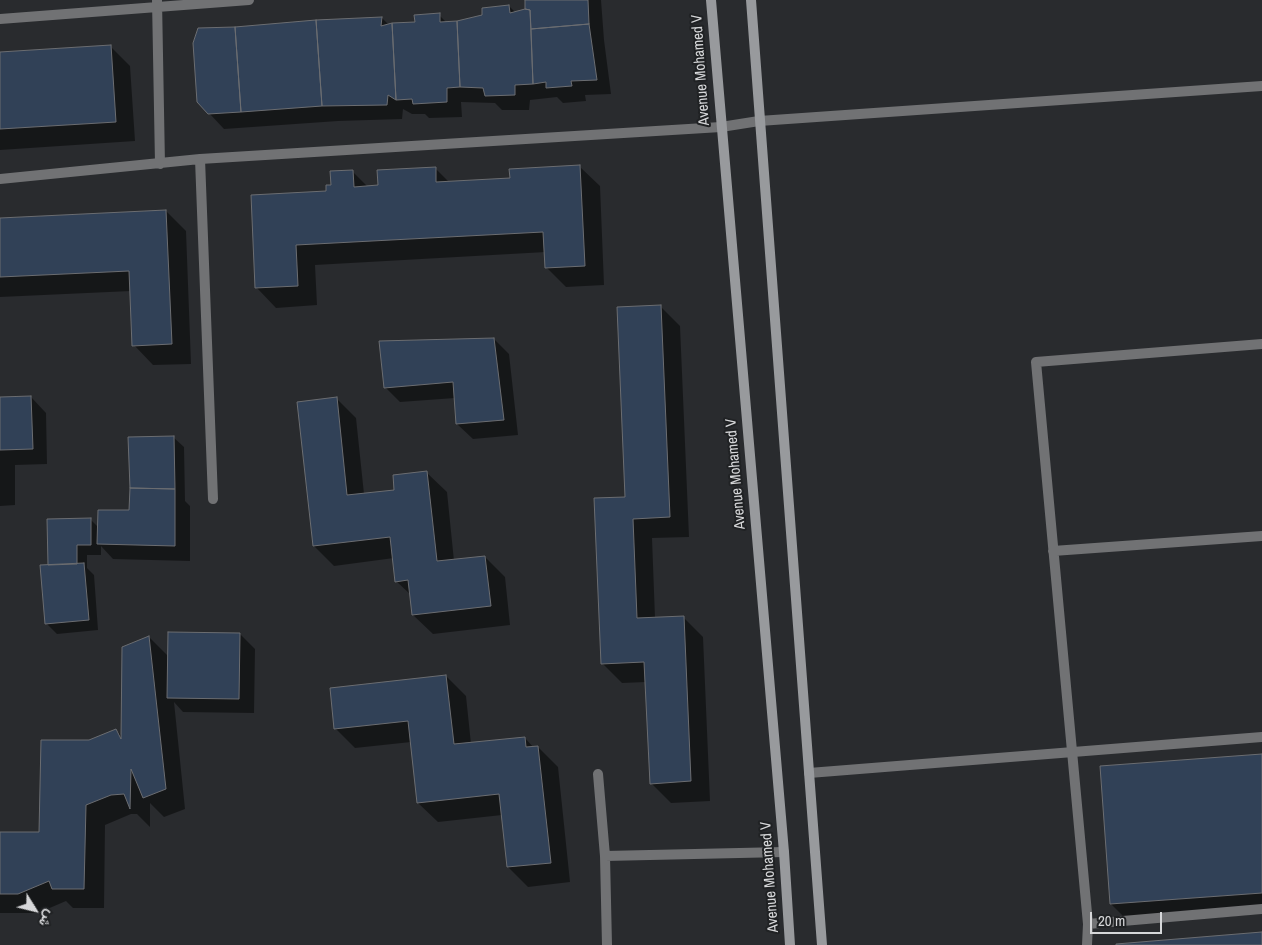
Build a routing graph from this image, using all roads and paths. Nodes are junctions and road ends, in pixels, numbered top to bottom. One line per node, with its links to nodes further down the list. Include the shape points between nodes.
1 (249, 0): 4 (street)
2 (711, 0): 8 (street, Avenue Mohamed V)
3 (751, 0): 7 (street)
4 (157, 4): 5 (street); 10 (street)
5 (0, 18)
6 (1262, 86): 7 (street)
7 (760, 121): 8 (street); 18 (street)
8 (721, 126): 9 (street); 20 (street, Avenue Mohamed V)
9 (200, 159): 10 (street); 13 (street)
10 (160, 164): 11 (street)
11 (0, 179)
12 (1262, 344): 15 (street, via 1036,362)
13 (213, 499)
14 (1262, 536): 15 (street)
15 (1053, 551): 17 (street)
16 (1262, 737): 17 (street)
17 (1073, 752): 18 (street); 23 (street)
18 (809, 773): 26 (street)
19 (598, 774): 21 (street)
20 (784, 852): 21 (street); 25 (street, Avenue Mohamed V)
21 (605, 856): 24 (street)
22 (1262, 909): 23 (street)
23 (1088, 924): 27 (street)
24 (607, 945)
25 (790, 945)
26 (822, 945)
27 (1087, 945)

